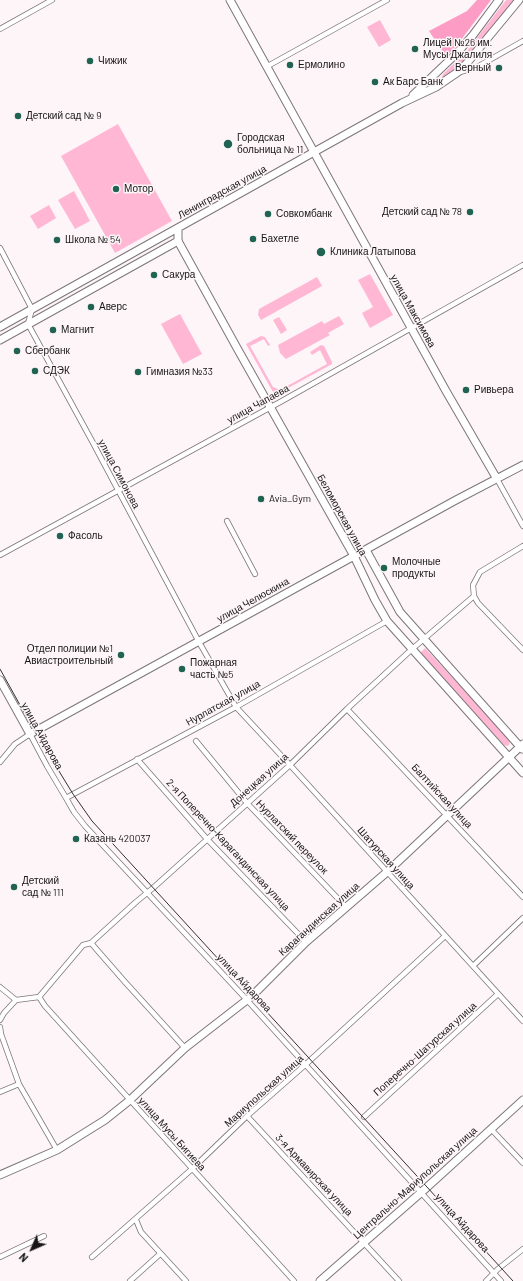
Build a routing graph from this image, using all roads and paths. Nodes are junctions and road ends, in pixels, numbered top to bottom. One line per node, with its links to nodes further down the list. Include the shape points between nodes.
1 (52, 0): 6 (street)
2 (230, 0): 8 (main road, улица Максимова)
3 (387, 0): 8 (street)
4 (499, 0): 10 (main road, Ленинградская улица, via 456,54)
5 (519, 0): 9 (main road, Ленинградская улица, via 478,52)
6 (0, 29)
7 (523, 41): 9 (street, Ленинградская улица, via 477,67)
8 (266, 67): 11 (main road, улица Максимова)
9 (458, 72): 10 (main road, Ленинградская улица, via 436,87)
10 (402, 103): 11 (main road, Ленинградская улица)
11 (314, 152): 12 (main road, Ленинградская улица); 19 (main road, улица Максимова)
12 (178, 228): 13 (main road, Ленинградская улица); 16 (main road, Ленинградская улица)
13 (178, 241): 17 (main road); 21 (main road, Беломорская улица)
14 (0, 248): 16 (street)
15 (523, 265): 19 (street, улица Чапаева)
16 (32, 310): 17 (street); 18 (main road, Ленинградская улица)
17 (28, 324): 20 (main road); 24 (street, улица Симонова)
18 (0, 327)
19 (412, 329): 21 (street, улица Чапаева); 23 (main road, улица Максимова)
20 (0, 340)
21 (270, 407): 24 (street, улица Чапаева); 30 (main road, Беломорская улица)
22 (523, 466): 23 (main road, улица Челюскина)
23 (497, 479): 26 (street, улица Максимова); 28 (main road, улица Челюскина)
24 (117, 491): 29 (street, улица Чапаева); 35 (street, улица Симонова)
25 (227, 521): 31 (street)
26 (523, 526)
27 (523, 546): 32 (street, via 480,572 472,585)
28 (366, 550): 30 (main road, улица Челюскина); 34 (main road, Беломорская улица, via 400,612)
29 (0, 555)
30 (354, 556): 33 (main road, Беломорская улица); 35 (main road, улица Челюскина)
31 (255, 574)
32 (474, 596): 34 (street, Донецкая улица); 37 (street)
33 (387, 621): 36 (main road, Беломорская улица); 39 (street, Нурлатская улица)
34 (423, 640): 36 (street, Донецкая улица); 43 (main road, Беломорская улица)
35 (198, 642): 39 (street, улица Симонова); 41 (main road, улица Челюскина)
36 (411, 650): 40 (street, Донецкая улица); 44 (main road, Беломорская улица)
37 (523, 650)
38 (0, 680): 41 (main road, улица Айдарова)
39 (236, 707): 45 (street, Нурлатская улица); 47 (street, Шатурская улица)
40 (347, 709): 47 (street, Донецкая улица); 51 (street, Балтийская улица)
41 (30, 734): 46 (street, улица Челюскина, via 15,744); 49 (street, улица Айдарова)
42 (196, 741): 50 (street, Нурлатский переулок)
43 (522, 747): 44 (main road, Карагандинская улица)
44 (509, 757): 48 (main road, Беломорская улица); 51 (main road, Карагандинская улица)
45 (137, 759): 49 (street, Нурлатская улица); 52 (street, 2-я Поперечно-Карагандинская улица)
46 (0, 762)
47 (290, 765): 50 (street, Донецкая улица); 53 (street, Шатурская улица)
48 (523, 773)
49 (66, 798): 54 (street, улица Айдарова, via 85,826)
50 (247, 803): 52 (street, Донецкая улица); 56 (street, Нурлатский переулок)
51 (448, 815): 53 (main road, Карагандинская улица); 55 (street, Балтийская улица)
52 (207, 839): 54 (street, Донецкая улица); 59 (street, 2-я Поперечно-Карагандинская улица)
53 (387, 872): 56 (main road, Карагандинская улица); 58 (street, Шатурская улица)
54 (147, 894): 60 (street, Донецкая улица); 66 (street, улица Айдарова)
55 (523, 897)
56 (346, 907): 59 (main road, Карагандинская улица)
57 (523, 918): 61 (street)
58 (445, 936): 61 (street, Шатурская улица); 71 (street, Мариупольская улица)
59 (306, 942): 66 (main road, Карагандинская улица)
60 (91, 943): 64 (street, Донецкая улица, via 83,945); 70 (street)
61 (473, 966): 63 (street, Шатурская улица)
62 (0, 987): 65 (street)
63 (498, 994): 68 (street, Шатурская улица); 77 (street, Поперечно-Шатурская улица)
64 (39, 997): 65 (street); 74 (street, улица Мусы Бигиева)
65 (16, 1000): 67 (street)
66 (247, 1000): 70 (main road, Карагандинская улица); 71 (street, улица Айдарова)
67 (0, 1020)
68 (523, 1021)
69 (0, 1027): 72 (street)
70 (185, 1048): 74 (main road, Карагандинская улица)
71 (306, 1065): 76 (street, Мариупольская улица); 83 (street, улица Айдарова)
72 (19, 1084): 73 (street); 79 (street)
73 (0, 1092)
74 (130, 1100): 79 (main road, Карагандинская улица); 81 (street, улица Мусы Бигиева)
75 (523, 1100): 78 (main road, Центрально-Мариупольская улица)
76 (247, 1116): 81 (street, Мариупольская улица); 86 (street, 3-я Армавирская улица)
77 (364, 1117)
78 (491, 1129): 80 (street); 83 (main road, Центрально-Мариупольская улица)
79 (57, 1150): 82 (main road, Карагандинская улица)
80 (523, 1163)
81 (192, 1169): 84 (street, Мариупольская улица); 94 (street, улица Мусы Бигиева)
82 (0, 1175)
83 (421, 1193): 86 (main road, Центрально-Мариупольская улица); 91 (street, улица Айдарова)
84 (136, 1220): 88 (street, via 141,1232); 90 (street, Мариупольская улица)
85 (44, 1236): 89 (street)
86 (364, 1242): 95 (main road, Центрально-Мариупольская улица); 96 (street, 3-я Армавирская улица)
87 (523, 1249): 91 (street)
88 (160, 1254): 92 (street); 93 (street)
89 (0, 1257)
90 (92, 1257)
91 (494, 1274): 97 (street); 98 (street, улица Айдарова)
92 (130, 1281)
93 (186, 1281)
94 (294, 1281)
95 (320, 1281)
96 (399, 1281)
97 (486, 1281)
98 (501, 1281)

